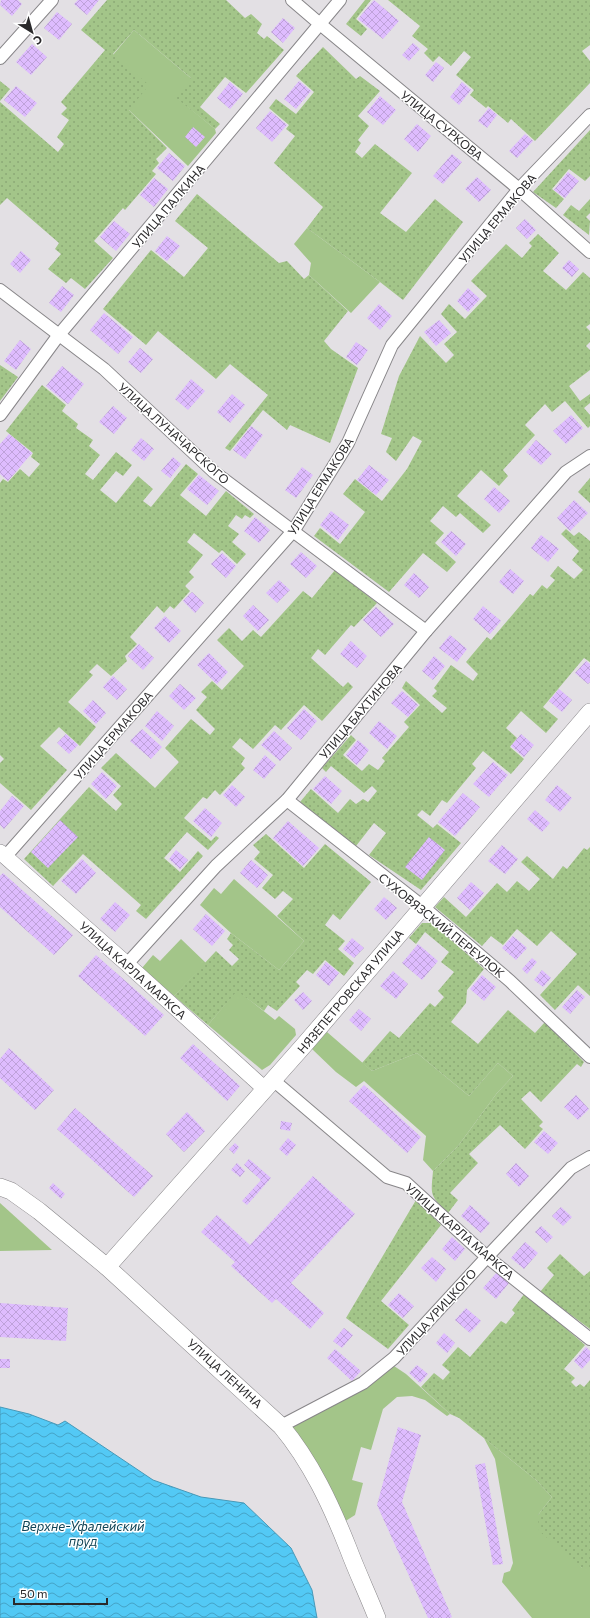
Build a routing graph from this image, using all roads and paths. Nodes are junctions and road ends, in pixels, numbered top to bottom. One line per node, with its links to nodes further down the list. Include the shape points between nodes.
1 (52, 0): 5 (street)
2 (292, 0): 4 (street, УЛИЦА СУРКОВА)
3 (340, 0): 4 (street, УЛИЦА ПАЛКИНА)
4 (320, 24): 7 (street, УЛИЦА СУРКОВА); 10 (street, УЛИЦА ПАЛКИНА)
5 (0, 58)
6 (590, 115): 7 (street, УЛИЦА ЕРМАКОВА)
7 (519, 189): 8 (street, УЛИЦА СУРКОВА); 13 (street, УЛИЦА ЕРМАКОВА, via 392,345 348,443)
8 (590, 252)
9 (0, 290): 10 (street, УЛИЦА ЛУНАЧАРСКОГО)
10 (58, 336): 11 (street, УЛИЦА ПАЛКИНА); 13 (street, УЛИЦА ЛУНАЧАРСКОГО, via 104,370 214,472)
11 (0, 414)
12 (590, 456): 14 (street, УЛИЦА БАХТИНОВА, via 566,472)
13 (294, 530): 14 (street, УЛИЦА ЛУНАЧАРСКОГО); 17 (street, УЛИЦА ЕРМАКОВА)
14 (426, 631): 16 (street, УЛИЦА БАХТИНОВА)
15 (590, 712): 18 (main road, НЯЗЕПЕТРОВСКАЯ УЛИЦА)
16 (286, 800): 18 (street, СУХОВЯЗСКИЙ ПЕРЕУЛОК); 19 (street, УЛИЦА БАХТИНОВА, via 216,866)
17 (3, 855): 19 (street, УЛИЦА КАРЛА МАРКСА)
18 (422, 906): 20 (street, СУХОВЯЗСКИЙ ПЕРЕУЛОК, via 510,981); 21 (main road, НЯЗЕПЕТРОВСКАЯ УЛИЦА)
19 (128, 964): 21 (street, УЛИЦА КАРЛА МАРКСА)
20 (590, 1057)
21 (269, 1085): 24 (street, УЛИЦА КАРЛА МАРКСА, via 387,1177 406,1183); 25 (main road, НЯЗЕПЕТРОВСКАЯ УЛИЦА)
22 (590, 1157): 24 (street, УЛИЦА УРИЦКОГО, via 571,1168)
23 (0, 1187): 25 (main road, УЛИЦА ЛЕНИНА, via 11,1191 38,1211)
24 (487, 1256): 26 (street, УЛИЦА КАРЛА МАРКСА); 27 (street, УЛИЦА УРИЦКОГО, via 394,1358 363,1384)
25 (107, 1267): 27 (main road, УЛИЦА ЛЕНИНА)
26 (590, 1339)
27 (281, 1426): 28 (main road, УЛИЦА ЛЕНИНА, via 311,1468 333,1511)
28 (377, 1618)

